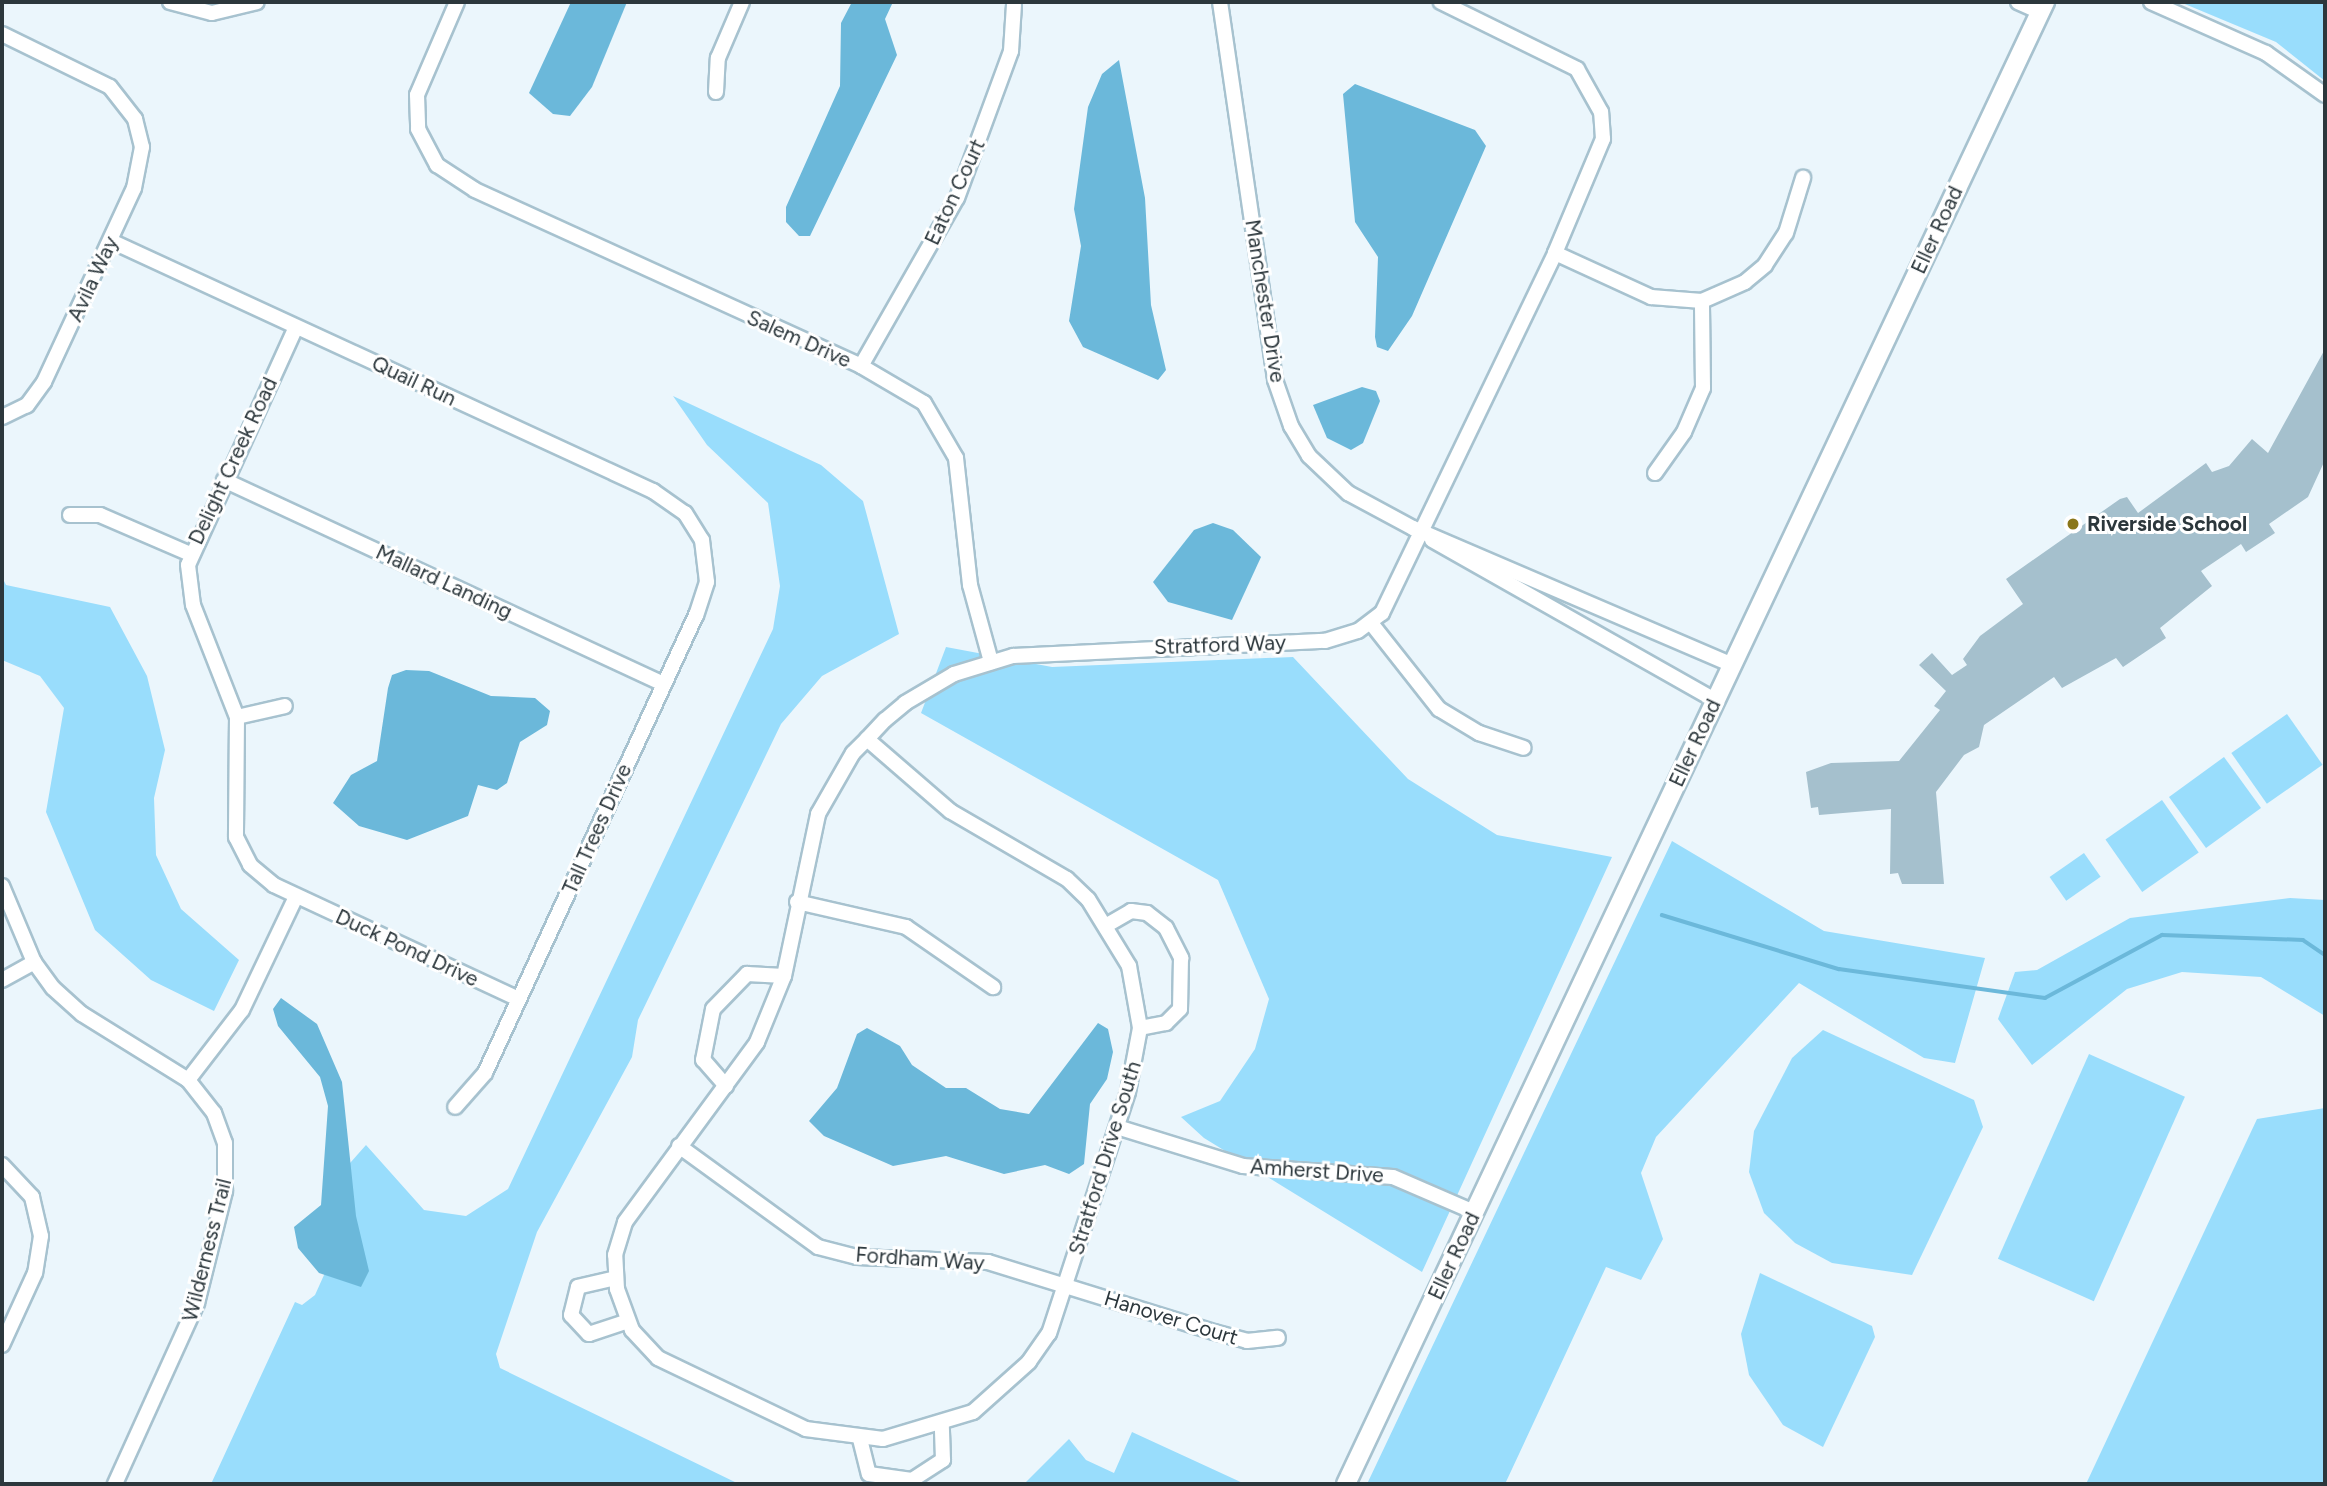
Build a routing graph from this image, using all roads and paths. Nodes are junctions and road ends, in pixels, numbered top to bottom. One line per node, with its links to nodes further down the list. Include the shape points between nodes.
1 (170, 2): 2 (street, via 212,13)
2 (257, 2)
3 (457, 2): 19 (street, Salem Drive, via 417,95 418,129 431,156 475,190)
4 (742, 2): 12 (street, via 721,49)
5 (1220, 2): 24 (street, Manchester Drive, via 1284,409 1309,456 1335,483)
6 (1441, 2): 16 (street, via 1577,69 1601,112 1603,139)
7 (2018, 2): 10 (street)
8 (2151, 2): 13 (street, via 2266,53)
9 (1014, 5): 19 (street, Eaton Court, via 1011,51 957,198)
10 (2043, 7): 29 (street, Eller Road)
11 (2, 34): 15 (street, Avila Way, via 102,80 135,119 142,146 139,174)
12 (716, 92)
13 (2325, 95)
14 (1803, 178): 17 (street, via 1786,233 1765,265 1745,282)
15 (111, 241): 18 (street, Quail Run); 20 (street, Avila Way, via 40,390 20,410)
16 (1555, 253): 17 (street, via 1651,297); 24 (street)
17 (1702, 300): 21 (street, via 1703,388 1684,432)
18 (296, 327): 22 (street, Delight Creek Road); 25 (street, Quail Run, via 653,491 685,513)
19 (862, 366): 28 (street, Salem Drive, via 916,396 951,441 970,585)
20 (2, 416)
21 (1655, 473)
22 (224, 480): 26 (street, Delight Creek Road); 30 (street, Mallard Landing)
23 (69, 515): 26 (street, via 100,515)
24 (1424, 532): 27 (street, via 1396,591); 29 (street, Manchester Drive); 31 (street, Manchester Drive)
25 (702, 540): 30 (street, Tall Trees Drive, via 708,566 703,597)
26 (190, 554): 33 (street, Delight Creek Road, via 193,605)
27 (1371, 623): 28 (street, Stratford Way, via 1325,640 1051,652); 35 (street, via 1439,709 1479,733)
28 (991, 662): 34 (street, Stratford Way, via 930,687)
29 (1732, 665): 31 (street, Eller Road)
30 (664, 684): 44 (street, Tall Trees Drive)
31 (1715, 700): 52 (street, Eller Road)
32 (285, 706): 33 (street)
33 (237, 717): 37 (street, Delight Creek Road, via 236,837 259,875)
34 (867, 739): 38 (street, Stratford Way, via 818,814); 39 (street, Stratford Drive South, via 950,811 1067,879)
35 (1524, 748)
36 (2, 886): 40 (street, Wilderness Trail)
37 (296, 897): 44 (street, Duck Pond Drive); 46 (street, via 246,1004)
38 (797, 902): 41 (street, Stratford Way); 43 (street, via 906,927)
39 (1107, 925): 45 (street, Stratford Drive South, via 1135,982); 45 (street, via 1131,911 1147,913 1166,928 1181,958 1180,1009 1166,1023)
40 (34, 962): 42 (street); 46 (street, Wilderness Trail, via 66,1002)
41 (784, 976): 47 (street, Stratford Way, via 757,1042); 47 (street, via 747,974 713,1009 703,1060)
42 (2, 980)
43 (993, 987)
44 (518, 999): 48 (street, Tall Trees Drive, via 485,1073)
45 (1140, 1028): 49 (street, Stratford Drive South)
46 (187, 1080): 60 (street, Wilderness Trail, via 220,1127 225,1191 193,1315)
47 (726, 1086): 50 (street, Stratford Way)
48 (455, 1107)
49 (1117, 1127): 52 (street, Amherst Drive, via 1243,1166 1393,1177); 54 (street, Stratford Drive South)
50 (679, 1146): 53 (street, Stratford Way, via 625,1222); 54 (street, Fordham Way, via 818,1247 857,1257 960,1258)
51 (2, 1165): 57 (street, via 32,1197 41,1244 35,1273)
52 (1474, 1212): 61 (street, Eller Road)
53 (615, 1278): 55 (street); 55 (street, via 578,1287 571,1315 589,1334)
54 (1067, 1286): 56 (street, Hanover Court, via 1247,1341); 58 (street, Stratford Drive South, via 1029,1362 990,1400)
55 (628, 1321): 59 (street, Stratford Drive South, via 658,1358 700,1382 806,1429)
56 (1278, 1338)
57 (2, 1345)
58 (942, 1426): 59 (street, Stratford Drive South); 59 (street, via 943,1460 912,1480 869,1474)
59 (860, 1439)
60 (115, 1484)
61 (1346, 1484)

